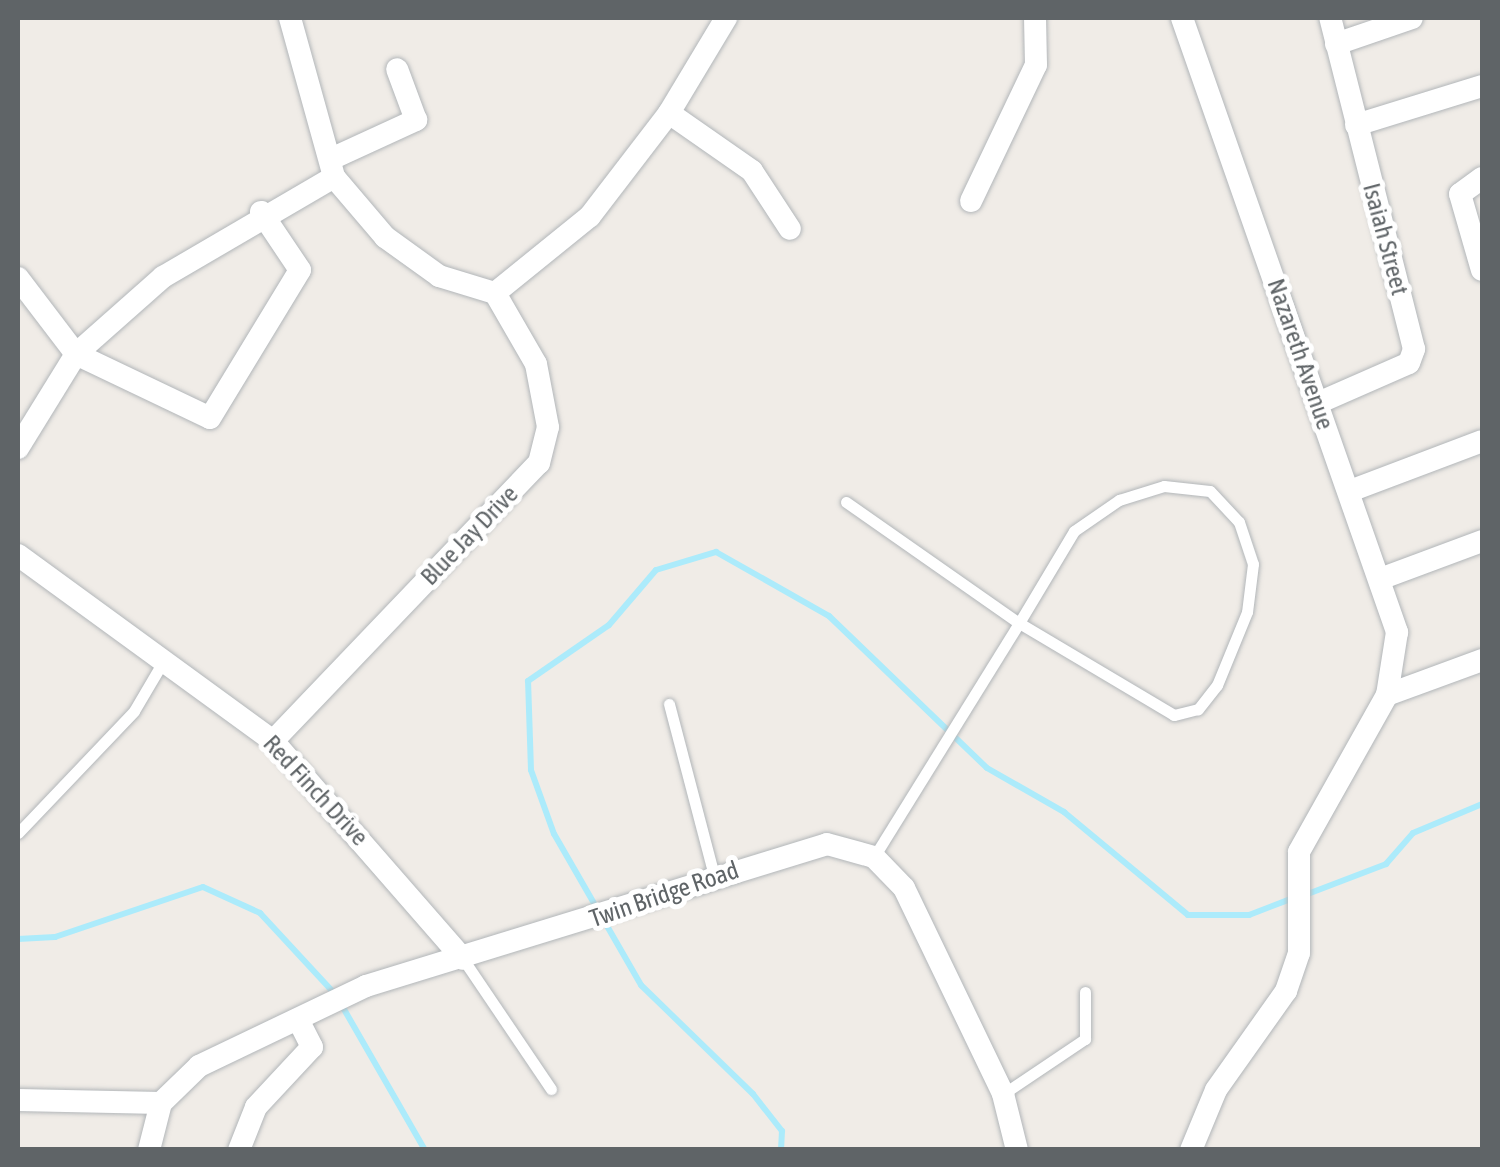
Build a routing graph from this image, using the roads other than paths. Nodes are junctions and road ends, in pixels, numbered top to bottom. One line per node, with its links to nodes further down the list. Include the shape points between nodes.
1 (290, 18): 12 (street)
2 (726, 18): 10 (street)
3 (1036, 18): 14 (street, via 1036,65)
4 (1182, 18): 21 (street, Nazareth Avenue)
5 (1330, 18): 7 (street, Isaiah Street)
6 (1412, 18): 7 (street)
7 (1336, 44): 11 (street, Isaiah Street)
8 (397, 69): 12 (street, via 416,120)
9 (1482, 86): 11 (street)
10 (670, 113): 16 (street, via 752,171); 19 (street, via 590,216)
11 (1356, 125): 21 (street, Isaiah Street, via 1414,358)
12 (333, 168): 15 (street); 19 (street, via 385,237 439,276)
13 (1482, 178): 17 (street, via 1460,189)
14 (971, 202)
15 (261, 212): 20 (street, via 163,277); 20 (street, via 300,270 217,416 203,418)
16 (790, 229)
17 (1482, 270)
18 (18, 278): 20 (street)
19 (495, 293): 34 (street, Blue Jay Drive, via 536,364 548,427 539,462)
20 (76, 354): 23 (street)
21 (1318, 402): 24 (street, Nazareth Avenue)
22 (1482, 441): 24 (street)
23 (18, 448)
24 (1350, 491): 28 (street, Nazareth Avenue)
25 (846, 502): 29 (lane)
26 (1482, 541): 28 (street)
27 (18, 555): 30 (street, Red Finch Drive)
28 (1380, 579): 32 (street, Nazareth Avenue, via 1397,632)
29 (1019, 623): 29 (lane, via 1074,531 1119,500 1164,486 1210,491 1239,522 1253,564 1247,612 1198,708 1174,715 1152,707); 36 (lane)
30 (164, 660): 34 (street, Red Finch Drive); 35 (lane, via 134,711)
31 (1482, 660): 32 (street)
32 (1388, 694): 48 (street, via 1312,822 1294,884 1298,923 1286,991 1216,1090)
33 (669, 704): 37 (lane)
34 (273, 741): 38 (street, Red Finch Drive)
35 (18, 833)
36 (874, 857): 37 (street, Twin Bridge Road, via 827,844); 42 (street, via 904,888)
37 (714, 876): 38 (street, Twin Bridge Road)
38 (463, 959): 40 (street, Twin Bridge Road, via 366,986); 41 (lane, Red Finch Drive)
39 (1085, 992): 42 (lane, via 1085,1039)
40 (302, 1016): 44 (street, Twin Bridge Road, via 199,1066); 46 (street, via 312,1047 306,1061 256,1107)
41 (551, 1089)
42 (1003, 1094): 47 (street)
43 (18, 1100): 44 (street)
44 (161, 1102): 45 (street)
45 (149, 1150)
46 (239, 1150)
47 (1017, 1150)
48 (1191, 1150)

